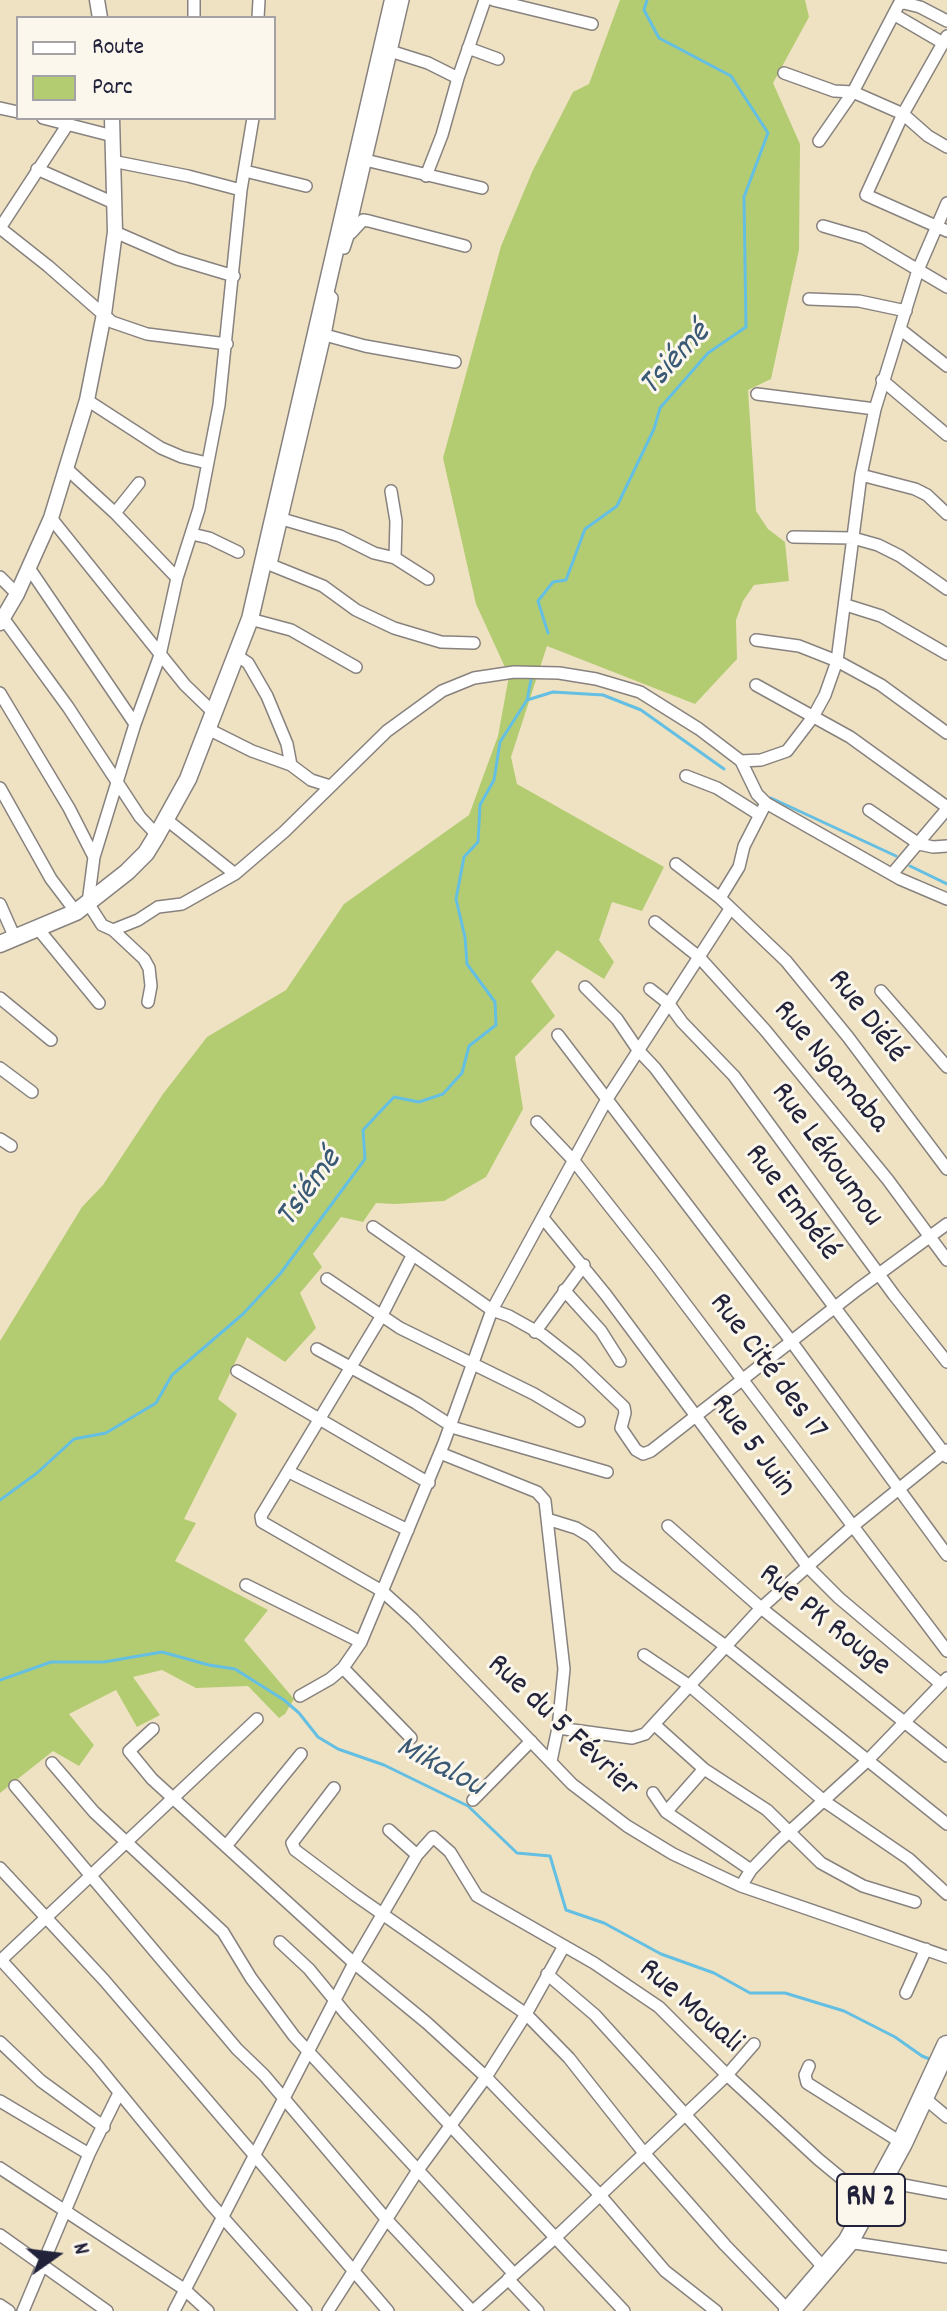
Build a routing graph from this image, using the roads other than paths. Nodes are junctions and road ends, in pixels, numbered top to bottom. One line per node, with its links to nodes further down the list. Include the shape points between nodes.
1 (393, 0): 10 (main road)
2 (403, 0): 10 (street)
3 (485, 0): 9 (street)
4 (493, 0): 7 (street)
5 (895, 15): 6 (street, via 904,3); 8 (street); 14 (street)
6 (947, 21)
7 (592, 24)
8 (945, 40): 15 (street)
9 (468, 48): 11 (street); 13 (street)
10 (387, 50): 13 (street); 23 (main road)
11 (498, 59)
12 (784, 73): 14 (street, via 834,91)
13 (458, 78): 27 (street)
14 (853, 92): 15 (street); 21 (street)
15 (903, 114): 22 (street); 35 (street, via 866,195)
16 (51, 120): 19 (street)
17 (112, 120): 20 (street)
18 (253, 120): 26 (street)
19 (68, 124): 20 (street); 25 (street)
20 (113, 136): 24 (street)
21 (819, 141)
22 (947, 147)
23 (362, 159): 27 (street); 37 (main road)
24 (112, 161): 30 (street); 31 (street)
25 (37, 169): 31 (street); 34 (street)
26 (245, 171): 28 (street); 30 (street)
27 (426, 176): 29 (street)
28 (306, 186)
29 (482, 188)
30 (241, 190): 40 (street)
31 (114, 203): 36 (street)
32 (947, 203): 35 (street)
33 (823, 226): 39 (street, via 864,238)
34 (0, 228): 45 (street)
35 (942, 229): 39 (street)
36 (115, 232): 40 (street); 45 (street)
37 (341, 242): 38 (street, via 363,220); 42 (main road)
38 (465, 246)
39 (918, 270): 41 (street); 44 (street)
40 (234, 276): 48 (street)
41 (947, 287)
42 (326, 292): 47 (street, via 332,298); 70 (main road)
43 (809, 299): 44 (street, via 859,301)
44 (906, 311): 46 (street)
45 (104, 314): 48 (street, via 147,334); 53 (street)
46 (900, 329): 50 (street); 51 (street)
47 (325, 335): 49 (street); 64 (street)
48 (227, 344): 56 (street)
49 (455, 362)
50 (947, 366)
51 (882, 380): 54 (street); 55 (street)
52 (757, 394): 54 (street)
53 (87, 400): 56 (street, via 161,448); 57 (street)
54 (875, 409): 58 (street)
55 (947, 435)
56 (207, 463): 65 (street)
57 (67, 469): 61 (street); 63 (street)
58 (861, 475): 62 (street, via 915,489); 67 (street)
59 (139, 483): 61 (street)
60 (391, 491): 69 (street)
61 (115, 513): 73 (street)
62 (947, 514)
63 (51, 518): 71 (street); 83 (street)
64 (282, 519): 69 (street); 70 (street)
65 (192, 534): 68 (street); 73 (street)
66 (793, 537): 67 (street)
67 (853, 538): 75 (street, via 900,556); 77 (street)
68 (238, 552)
69 (395, 558): 74 (street)
70 (266, 563): 78 (main road); 81 (street, via 323,586 394,628 441,642)
71 (29, 568): 76 (street); 91 (street)
72 (0, 577): 76 (street)
73 (177, 578): 83 (street)
74 (428, 579)
75 (947, 589)
76 (17, 594): 79 (street)
77 (846, 605): 82 (street, via 881,616); 85 (street)
78 (250, 619): 84 (main road); 86 (street, via 291,630)
79 (2, 620): 97 (street)
80 (756, 640): 85 (street, via 799,646)
81 (474, 643)
82 (947, 654)
83 (160, 655): 89 (street); 91 (street)
84 (236, 655): 89 (main road); 95 (street, via 248,663 267,696)
85 (837, 661): 90 (street); 93 (street, via 881,685)
86 (356, 667)
87 (756, 685): 90 (street)
88 (0, 693): 108 (street)
89 (214, 713): 92 (main road)
90 (813, 717): 94 (street, via 787,751); 101 (street, via 850,737)
91 (135, 724): 97 (street)
92 (208, 729): 95 (street); 104 (main road)
93 (947, 733)
94 (741, 761): 98 (street, via 640,692 559,673 514,672 474,678 442,691 387,731); 100 (street)
95 (291, 765): 98 (street)
96 (686, 776): 103 (street)
97 (118, 782): 105 (street); 108 (street)
98 (330, 786): 110 (street)
99 (0, 788): 115 (street, via 51,879)
100 (766, 803): 103 (street); 111 (street)
101 (947, 808): 106 (street)
102 (869, 810): 106 (street)
103 (760, 815): 112 (street)
104 (167, 820): 105 (main road); 110 (street)
105 (157, 835): 115 (main road, via 127,872)
106 (919, 844): 107 (street); 111 (street)
107 (947, 846)
108 (94, 857): 115 (street)
109 (676, 864): 112 (street, Rue Diélé)
110 (235, 874): 119 (street, via 182,904 158,907)
111 (892, 874): 113 (street)
112 (720, 898): 116 (street, Rue Diélé)
113 (947, 899)
114 (0, 904): 120 (street)
115 (82, 908): 118 (main road); 119 (street)
116 (730, 909): 121 (street); 140 (street, Rue Diélé, via 812,991)
117 (655, 922): 121 (street, Rue Ngamaba)
118 (39, 930): 120 (main road); 127 (street)
119 (113, 930): 126 (street, via 149,968)
120 (7, 941)
121 (699, 957): 128 (street); 144 (street, Rue Ngamaba, via 831,1109)
122 (585, 987): 131 (street, Rue Embélé)
123 (650, 989): 128 (street, Rue Lékoumou)
124 (881, 991): 132 (street)
125 (0, 998): 130 (street)
126 (148, 1002)
127 (99, 1003)
128 (669, 1004): 131 (street); 148 (street, Rue Lékoumou, via 734,1076)
129 (558, 1035): 135 (street)
130 (51, 1040)
131 (638, 1050): 135 (street); 151 (street, Rue Embélé)
132 (947, 1067)
133 (0, 1068): 134 (street)
134 (32, 1092)
135 (607, 1099): 139 (street); 155 (street)
136 (537, 1122): 139 (street, Rue Cité des 17)
137 (0, 1139): 138 (street)
138 (11, 1146)
139 (574, 1161): 141 (street); 162 (street, Rue Cité des 17)
140 (947, 1169)
141 (543, 1218): 147 (street, Rue 5 Juin); 152 (street)
142 (947, 1224): 144 (street)
143 (373, 1227): 145 (street)
144 (929, 1237): 146 (street, Rue Ngamaba); 148 (street)
145 (412, 1256): 152 (street); 153 (street)
146 (947, 1260)
147 (584, 1265): 150 (street); 163 (street, Rue 5 Juin)
148 (879, 1274): 151 (street); 158 (street, Rue Lékoumou)
149 (327, 1279): 153 (street)
150 (564, 1290): 154 (street); 157 (street)
151 (835, 1308): 155 (street); 168 (street, Rue Embélé)
152 (492, 1310): 154 (street); 159 (street)
153 (381, 1317): 159 (street); 160 (street)
154 (535, 1332): 163 (street, via 576,1361 624,1407 621,1428 639,1453 651,1451)
155 (791, 1341): 162 (street); 172 (street)
156 (317, 1349): 160 (street)
157 (620, 1361)
158 (947, 1362)
159 (471, 1363): 165 (street); 166 (street)
160 (349, 1367): 164 (street); 166 (street)
161 (237, 1371): 164 (street)
162 (742, 1379): 163 (street); 175 (street, Rue Cité des 17)
163 (695, 1416): 178 (street, Rue 5 Juin)
164 (320, 1418): 169 (street); 171 (street)
165 (579, 1421)
166 (451, 1425): 167 (street); 170 (street)
167 (440, 1453): 171 (street); 173 (street, via 541,1494)
168 (946, 1453): 172 (street)
169 (289, 1472): 176 (street); 180 (street, Rue du 5 Février, via 260,1519)
170 (607, 1472)
171 (429, 1483): 176 (street)
172 (898, 1490): 175 (street); 177 (street)
173 (547, 1519): 183 (street, via 591,1537 617,1566); 193 (street, via 564,1669)
174 (668, 1526): 181 (street, Rue PK Rouge)
175 (853, 1526): 178 (street); 184 (street, Rue Cité des 17)
176 (408, 1530): 180 (street)
177 (947, 1555)
178 (808, 1567): 181 (street); 187 (street, Rue 5 Juin)
179 (246, 1585): 182 (street)
180 (382, 1591): 182 (street); 196 (street, Rue du 5 Février)
181 (761, 1608): 183 (street); 191 (street, Rue PK Rouge)
182 (361, 1642): 186 (street)
183 (724, 1645): 188 (street); 200 (street)
184 (947, 1651)
185 (644, 1655): 188 (street)
186 (343, 1668): 189 (street); 195 (street)
187 (944, 1681): 191 (street)
188 (690, 1686): 192 (street); 208 (street)
189 (300, 1696)
190 (257, 1719): 207 (street)
191 (905, 1721): 198 (street, Rue PK Rouge); 200 (street)
192 (655, 1725): 193 (street, via 632,1738); 202 (street)
193 (558, 1728): 199 (street)
194 (153, 1729): 207 (street, via 129,1754)
195 (411, 1738)
196 (531, 1741): 199 (street, Rue du 5 Février); 206 (street)
197 (301, 1754): 214 (street)
198 (947, 1756)
199 (551, 1761): 219 (street, Rue du 5 Février, via 627,1826)
200 (867, 1761): 208 (street); 210 (street)
201 (52, 1763): 213 (street)
202 (704, 1769): 209 (street); 212 (street, via 767,1810)
203 (15, 1786): 218 (street)
204 (334, 1788): 222 (street, via 293,1846)
205 (653, 1793): 209 (street)
206 (473, 1800)
207 (173, 1801): 213 (street); 214 (street)
208 (824, 1801): 212 (street); 220 (street, via 899,1851)
209 (666, 1812): 217 (street)
210 (947, 1824)
211 (389, 1830): 215 (street)
212 (789, 1832): 217 (street); 221 (street, via 836,1872)
213 (126, 1843): 218 (street); 237 (street, via 223,1932)
214 (226, 1846): 229 (street)
215 (417, 1855): 222 (street); 225 (street, Rue Mouali, via 433,1837 450,1852 477,1896)
216 (0, 1868): 223 (street)
217 (751, 1870): 219 (street)
218 (91, 1876): 223 (street); 243 (street)
219 (741, 1886): 226 (street, Rue du 5 Février)
220 (947, 1894)
221 (915, 1902)
222 (382, 1913): 229 (street); 233 (street)
223 (46, 1916): 228 (street); 252 (street)
224 (280, 1942): 232 (street)
225 (564, 1946): 230 (street); 239 (street, Rue Mouali, via 659,2007)
226 (926, 1949): 227 (street, Rue du 5 Février); 231 (street)
227 (947, 1957)
228 (0, 1960): 241 (street)
229 (354, 1963): 232 (street); 240 (street)
230 (547, 1974): 233 (street); 246 (street, via 595,2015)
231 (906, 1993)
232 (334, 2001): 237 (street); 247 (street)
233 (526, 2014): 240 (street); 250 (street, via 569,2058)
234 (0, 2042): 248 (street, via 41,2081)
235 (754, 2044): 239 (street)
236 (944, 2051): 242 (highway, RN 2)
237 (308, 2052): 243 (street); 254 (street)
238 (809, 2066): 249 (street, via 807,2083)
239 (727, 2075): 246 (street); 258 (street, Rue Mouali)
240 (486, 2077): 247 (street); 257 (street)
241 (119, 2093): 248 (street); 260 (street)
242 (922, 2096): 245 (street); 249 (highway, RN 2)
243 (285, 2100): 252 (street); 261 (street)
244 (0, 2101): 251 (street)
245 (944, 2112)
246 (685, 2114): 250 (street); 267 (street)
247 (452, 2126): 254 (street); 263 (street)
248 (104, 2127): 251 (street)
249 (902, 2143): 255 (highway, RN 2)
250 (644, 2153): 257 (street); 272 (street, via 746,2269)
251 (89, 2154): 259 (street)
252 (254, 2155): 260 (street); 268 (street)
253 (0, 2168): 259 (street)
254 (418, 2170): 261 (street); 269 (street)
255 (882, 2181): 256 (street); 258 (highway, RN 2)
256 (947, 2193)
257 (600, 2195): 263 (street); 284 (street, via 665,2271)
258 (870, 2202): 264 (highway, RN 2)
259 (66, 2211): 266 (street); 270 (street)
260 (222, 2217): 270 (street); 278 (street)
261 (387, 2220): 268 (street); 281 (street)
262 (0, 2235): 266 (street)
263 (556, 2237): 269 (street); 283 (street)
264 (848, 2242): 265 (street); 267 (highway, RN 2)
265 (947, 2257)
266 (43, 2266): 274 (street); 275 (street)
267 (825, 2269): 272 (highway, RN 2)
268 (354, 2272): 279 (street); 280 (street)
269 (511, 2277): 281 (street); 282 (street)
270 (184, 2289): 276 (street); 277 (street)
271 (0, 2305): 273 (street)
272 (792, 2310)
273 (9, 2311)
274 (23, 2311)
275 (107, 2311)
276 (174, 2311)
277 (208, 2311)
278 (306, 2311)
279 (328, 2311)
280 (388, 2311)
281 (472, 2311)
282 (538, 2311)
283 (624, 2311)
284 (716, 2311)

